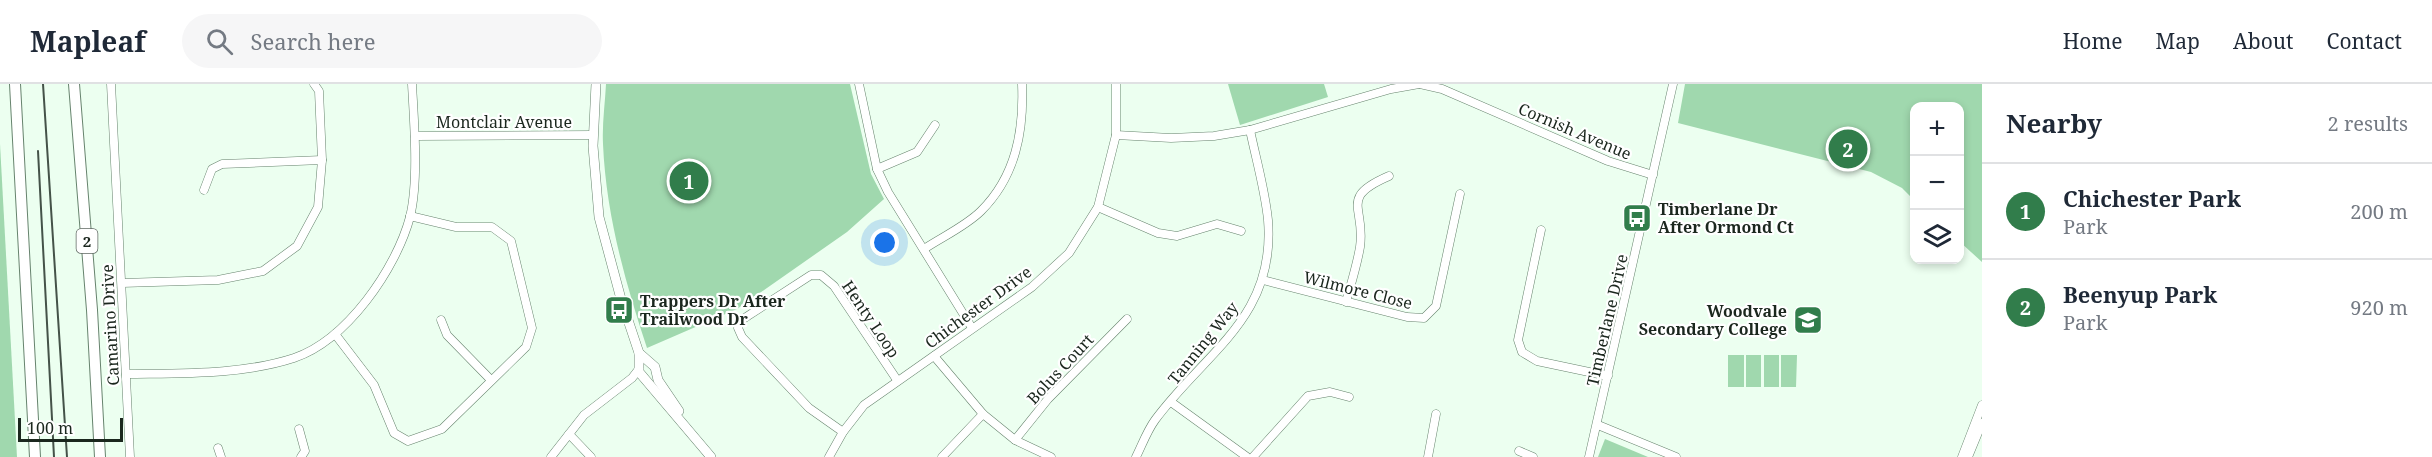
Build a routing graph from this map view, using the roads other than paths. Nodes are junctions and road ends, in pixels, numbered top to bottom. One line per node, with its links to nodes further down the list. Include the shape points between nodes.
1 (15, 84): 58 (highway)
2 (74, 84): 59 (highway, 2)
3 (111, 84): 30 (street, Camarino Drive)
4 (314, 84): 18 (street, via 319,91)
5 (412, 84): 17 (street)
6 (596, 84): 15 (main road)
7 (859, 84): 19 (street)
8 (1022, 84): 28 (street, via 1023,116 1018,145 1003,183 980,212)
9 (1116, 84): 16 (street, Chichester Drive)
10 (1419, 84): 12 (street, Cornish Avenue); 20 (street, Cornish Avenue, via 1442,89 1608,161)
11 (1673, 84): 20 (street, Timberlane Drive)
12 (1390, 87): 14 (street, Cornish Avenue)
13 (935, 125): 19 (street, via 917,152)
14 (1250, 130): 16 (street, Cornish Avenue, via 1171,138); 29 (street, Tanning Way, via 1268,220)
15 (593, 135): 17 (street, Montclair Avenue); 36 (main road, via 600,217)
16 (1116, 135): 24 (street, Chichester Drive)
17 (415, 136): 25 (street)
18 (322, 160): 22 (street, via 222,164 212,169); 30 (street, via 318,207 297,246 263,271 218,280)
19 (877, 169): 28 (street)
20 (1653, 175): 42 (street, Timberlane Drive)
21 (1389, 176): 31 (street, via 1365,186 1359,195 1360,246)
22 (204, 190)
23 (1460, 194): 31 (street, Wilmore Close, via 1436,306 1430,315 1407,317)
24 (1098, 207): 27 (street, via 1158,233 1177,236 1217,224); 34 (street, Chichester Drive, via 1068,253 1032,287)
25 (410, 216): 35 (street, via 370,296); 43 (street, via 456,227 492,227 511,241 532,328 526,347)
26 (1541, 230): 42 (street, via 1518,340 1522,352 1537,361)
27 (1240, 231)
28 (924, 249): 34 (street)
29 (1263, 280): 31 (street, Wilmore Close); 46 (street, Tanning Way, via 1257,297 1228,338)
30 (122, 283): 40 (street, Camarino Drive)
31 (1346, 302)
32 (1127, 319): 55 (street, Bolus Court, via 1048,399)
33 (441, 320): 43 (street, via 447,335)
34 (972, 328): 37 (street, Chichester Drive)
35 (335, 334): 40 (street, via 296,357 246,369); 43 (street, via 374,385 394,433 408,441 442,429)
36 (639, 353): 38 (main road); 41 (main road)
37 (934, 356): 44 (street, Chichester Drive); 48 (street)
38 (650, 362): 39 (main road); 41 (main road)
39 (655, 373): 41 (main road); 66 (main road, via 681,415)
40 (126, 374): 60 (street, Camarino Drive)
41 (640, 374): 54 (street, via 584,415); 65 (main road)
42 (1608, 376): 51 (street, Timberlane Drive)
43 (490, 379)
44 (897, 380): 53 (street, Chichester Drive, via 864,405); 53 (street, Henty Loop, via 834,286 821,275 811,275 740,321 742,337 809,408)
45 (1349, 397): 72 (street, via 1330,392 1308,396)
46 (1171, 402): 70 (street, Tanning Way, via 1154,421); 71 (street)
47 (1982, 406): 77 (street)
48 (983, 414): 55 (street); 68 (street)
49 (1436, 414): 73 (street)
50 (1982, 423): 78 (street)
51 (1598, 425): 75 (street, Timberlane Drive); 76 (street)
52 (298, 429): 62 (street, via 304,451)
53 (843, 432): 67 (street, Chichester Drive)
54 (569, 434): 63 (street); 64 (street)
55 (1015, 440): 69 (street)
56 (218, 448): 61 (street)
57 (1520, 451): 74 (street)
58 (35, 457)
59 (100, 457)
60 (130, 457)
61 (221, 457)
62 (301, 457)
63 (551, 457)
64 (591, 457)
65 (711, 457)
66 (719, 457)
67 (830, 457)
68 (942, 457)
69 (1051, 457)
70 (1136, 457)
71 (1247, 457)
72 (1253, 457)
73 (1428, 457)
74 (1533, 457)
75 (1589, 457)
76 (1677, 457)
77 (1962, 457)
78 (1968, 457)

